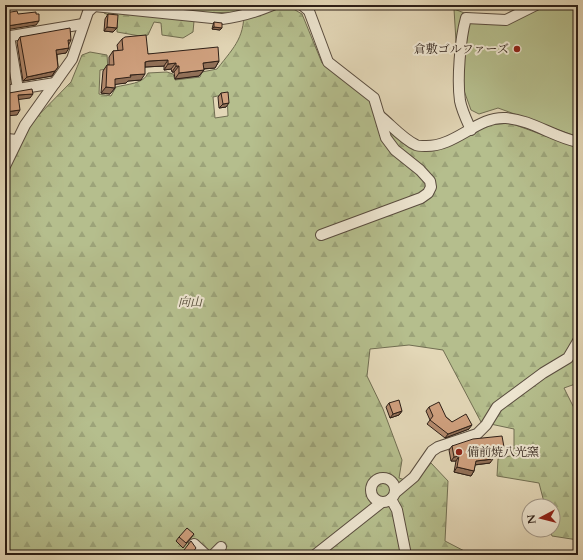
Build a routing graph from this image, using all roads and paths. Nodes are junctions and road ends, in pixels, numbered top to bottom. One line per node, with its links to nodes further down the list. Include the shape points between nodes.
1 (273, 5): 4 (street, via 235,18)
2 (302, 5): 10 (street, via 309,11 328,62 374,98)
3 (536, 5): 11 (street, via 506,20 466,18 462,30 460,102)
4 (94, 6): 5 (street)
5 (83, 24): 6 (street); 7 (street, via 72,59)
6 (7, 36): 8 (street)
7 (55, 83): 8 (street); 12 (street, via 39,103)
8 (18, 89): 9 (street)
9 (5, 91)
10 (380, 116): 11 (street, via 416,146 435,146 454,140); 16 (street, via 386,138 395,150 420,170 430,181 431,187 421,198)
11 (471, 130): 13 (street, via 493,119 505,118 533,124)
12 (17, 140): 14 (street, via 7,139); 15 (street)
13 (578, 142)
14 (5, 143)
15 (5, 166)
16 (321, 235)
17 (578, 341): 18 (street, via 568,358 497,407 477,434 432,451 414,477)
18 (389, 498): 23 (street); 24 (street, via 397,510)
19 (194, 544): 21 (street)
20 (220, 547): 22 (street)
21 (206, 555)
22 (213, 555)
23 (316, 555)
24 (406, 555)

